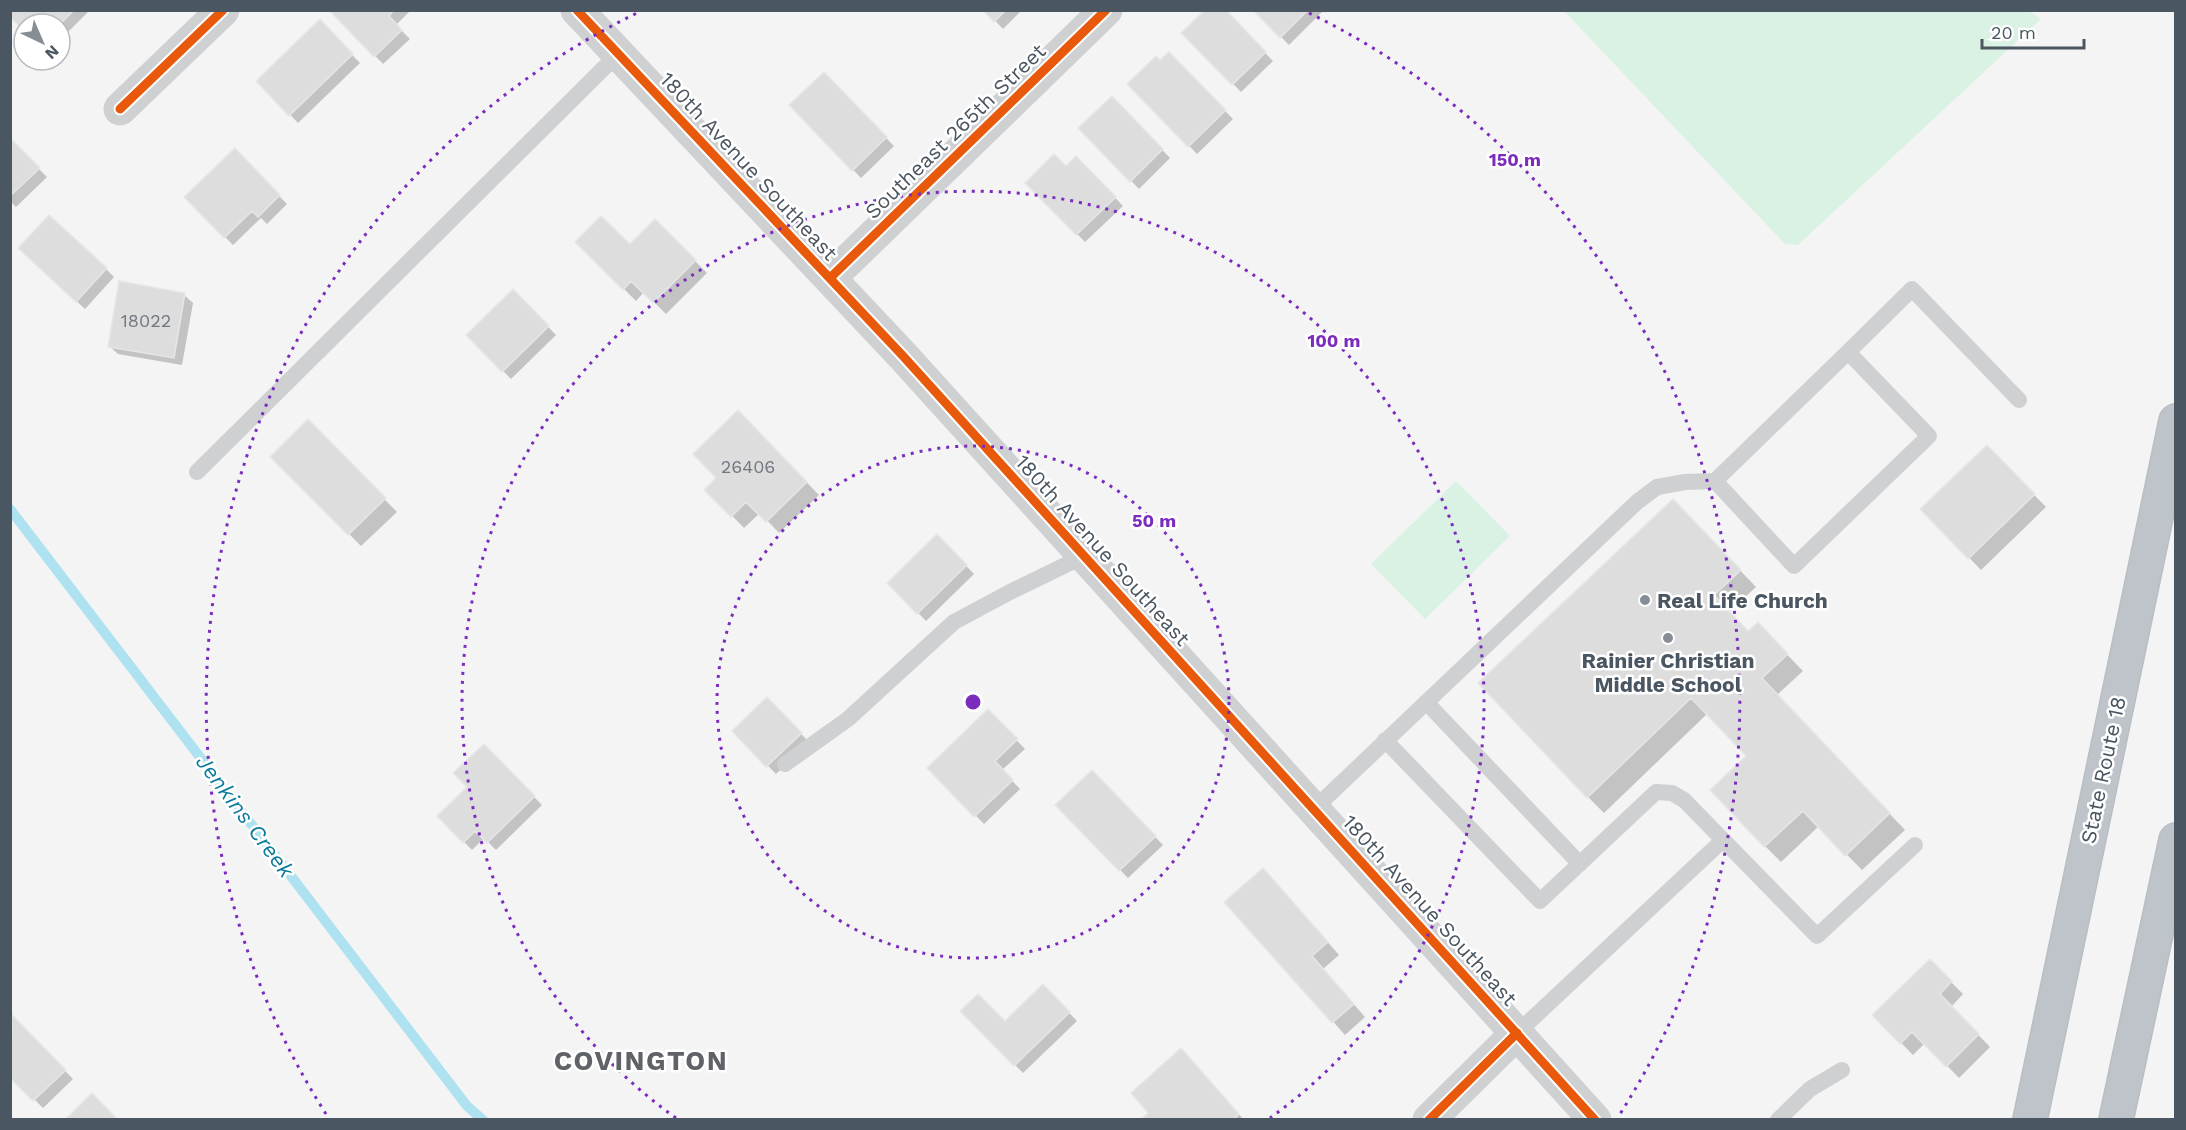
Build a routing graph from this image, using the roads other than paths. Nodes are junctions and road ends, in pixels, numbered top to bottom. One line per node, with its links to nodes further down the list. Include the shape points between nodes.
1 (223, 10): 5 (street)
2 (577, 10): 4 (street, 180th Avenue Southeast)
3 (1106, 10): 6 (street, Southeast 265th Street)
4 (618, 54): 6 (street, 180th Avenue Southeast); 10 (lane)
5 (120, 109)
6 (830, 278): 12 (street, 180th Avenue Southeast)
7 (1848, 352): 8 (lane, via 1912,289); 11 (lane); 11 (lane, via 1929,436 1794,566)
8 (2019, 400)
9 (2175, 421): 26 (highway, State Route 18)
10 (197, 472)
11 (1714, 481): 13 (lane, via 1657,487 1637,502)
12 (1084, 556): 15 (lane, via 954,622 848,719); 16 (street, 180th Avenue Southeast)
13 (1426, 702): 14 (lane); 20 (lane)
14 (1385, 740): 16 (lane); 20 (lane, via 1540,901)
15 (785, 764)
16 (1314, 808): 21 (street, 180th Avenue Southeast)
17 (1723, 840): 19 (lane, via 1817,936); 20 (lane, via 1684,800 1672,793 1656,792); 21 (lane)
18 (2175, 840): 27 (highway)
19 (1915, 845)
20 (1580, 864)
21 (1517, 1033): 23 (street); 24 (street, 180th Avenue Southeast)
22 (1842, 1070): 25 (lane, via 1810,1089)
23 (1429, 1119)
24 (1595, 1119)
25 (1778, 1119)
26 (2030, 1119)
27 (2116, 1119)

